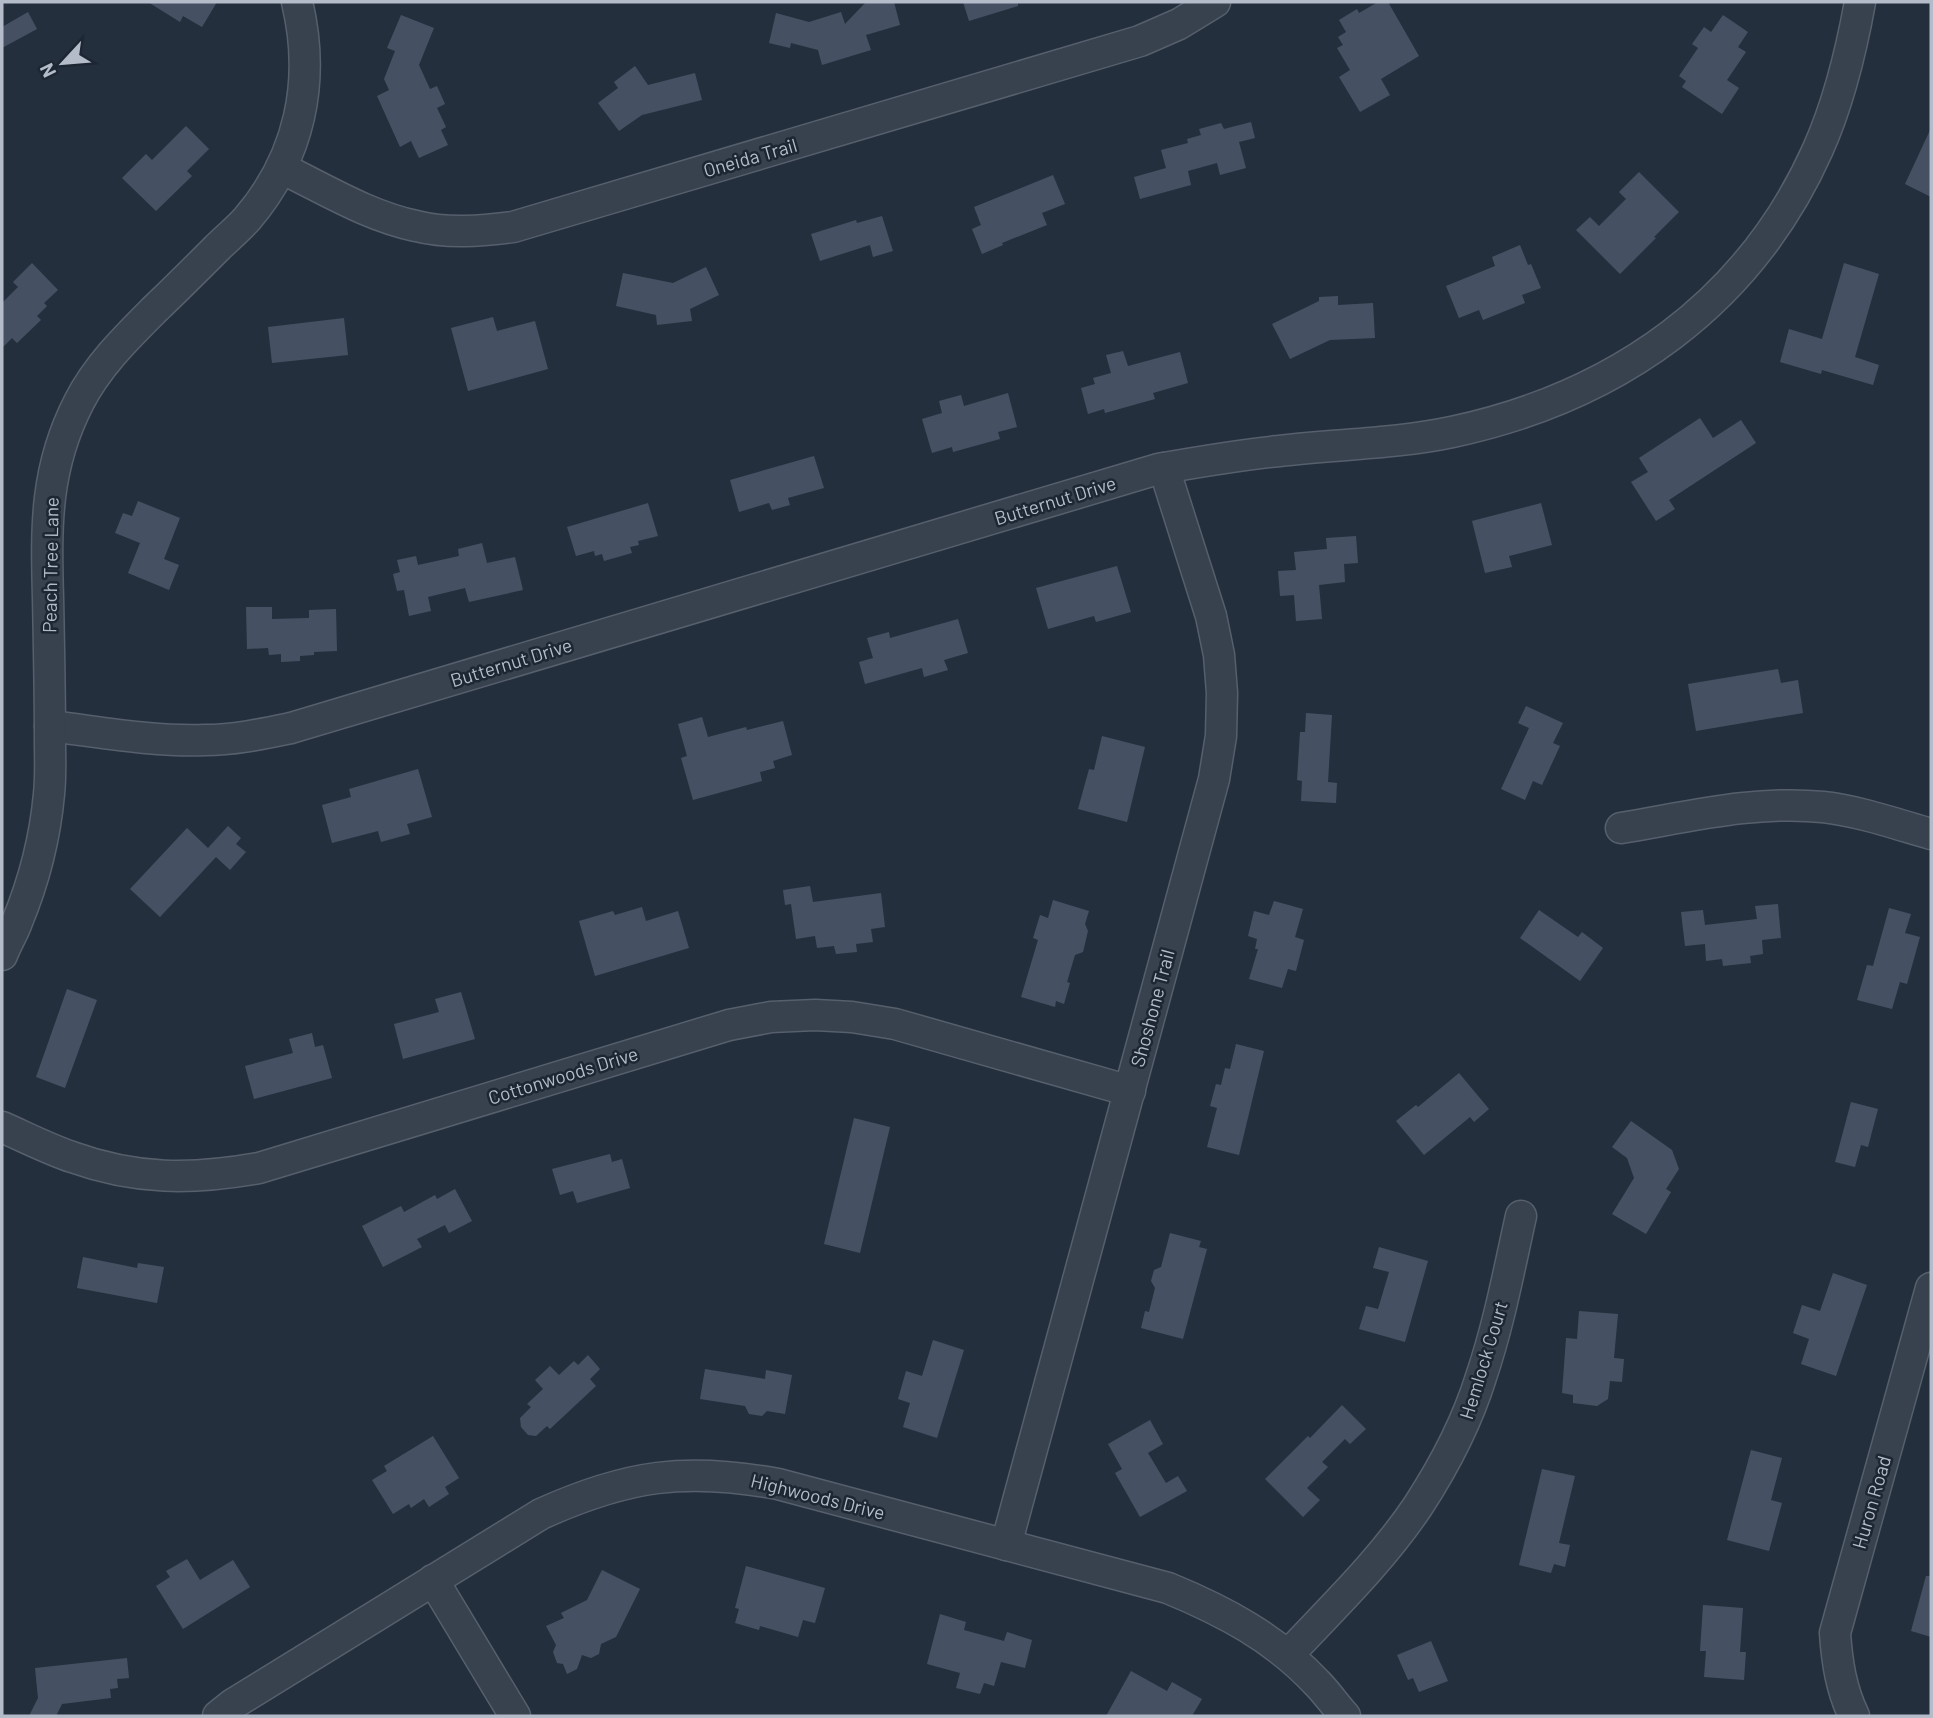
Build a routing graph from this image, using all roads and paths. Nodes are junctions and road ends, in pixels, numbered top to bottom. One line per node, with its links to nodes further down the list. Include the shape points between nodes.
1 (297, 2): 4 (street, Peach Tree Lane, via 306,59 304,92 298,124)
2 (1215, 2): 4 (street, Oneida Trail, via 1179,24 1104,53 513,226 482,231 415,226 372,212)
3 (1860, 2): 5 (street, Butternut Drive, via 1836,103 1800,185 1774,228 1714,299 1636,361 1553,402 1452,432)
4 (281, 167): 6 (street, Peach Tree Lane, via 245,221 119,344 79,401 65,432 48,499 46,534)
5 (1164, 468): 6 (street, Butternut Drive, via 290,728 202,740); 10 (street, Shoshone Trail, via 1211,616 1219,655 1221,736 1214,779)
6 (50, 726): 9 (street, Peach Tree Lane, via 43,841 32,883)
7 (1621, 828): 8 (street, via 1779,804 1857,813)
8 (1931, 834)
9 (2, 955)
10 (1130, 1091): 11 (street, Cottonwoods Drive, via 895,1024 815,1015 729,1025 259,1168 221,1175 144,1175 101,1167); 14 (street, Shoshone Trail)
11 (2, 1126)
12 (1521, 1216): 16 (street, Hemlock Court, via 1481,1379 1442,1466 1383,1552)
13 (1931, 1289): 20 (street, Huron Road, via 1835,1633 1837,1664)
14 (1006, 1545): 15 (street, Highwoods Drive, via 778,1484 741,1477 658,1477 579,1497 541,1514); 16 (street, Highwoods Drive, via 1168,1588 1246,1625)
15 (433, 1580): 17 (street, Highwoods Drive); 18 (street)
16 (1288, 1655): 19 (street, Highwoods Drive)
17 (218, 1716)
18 (515, 1716)
19 (1345, 1716)
20 (1854, 1716)

